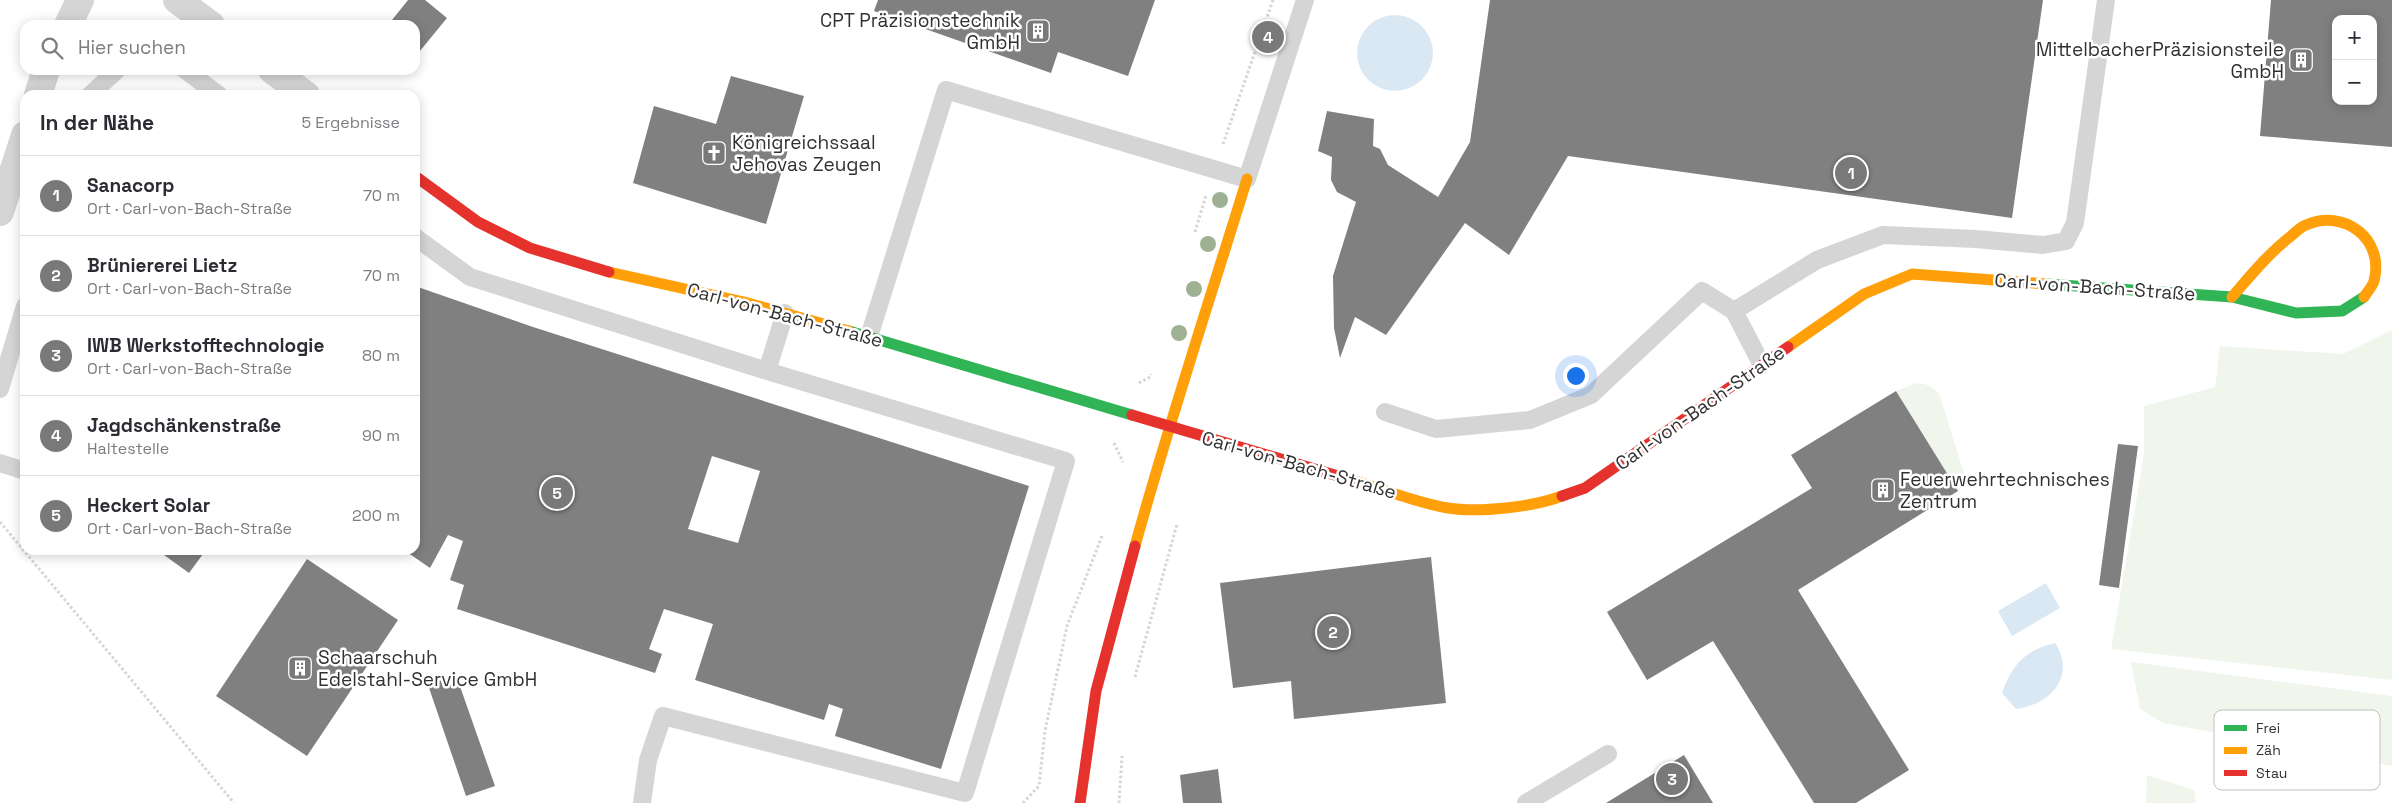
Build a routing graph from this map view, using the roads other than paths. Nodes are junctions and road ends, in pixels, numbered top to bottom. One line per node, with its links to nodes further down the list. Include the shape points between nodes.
1 (80, 0): 5 (street)
2 (177, 0): 6 (street)
3 (1305, 0): 16 (lane)
4 (2106, 0): 21 (lane, via 2076,223 2066,241 2043,245 1883,235 1817,260)
5 (70, 20)
6 (204, 20)
7 (44, 75): 11 (street)
8 (112, 75): 12 (lane)
9 (192, 75): 13 (lane)
10 (279, 75): 14 (street)
11 (40, 90)
12 (95, 90)
13 (212, 90)
14 (299, 90)
15 (20, 150): 18 (street)
16 (1247, 179): 24 (lane, via 946,90); 29 (street)
17 (420, 180): 22 (street, Carl-von-Bach-Straße, via 478,222 530,248 589,268 719,295)
18 (0, 212)
19 (420, 241): 26 (lane, via 470,277)
20 (2232, 297): 20 (street, Carl-von-Bach-Straße, via 2296,313 2342,311 2362,300 2374,281 2374,250 2364,233 2342,222 2324,220 2305,225 2267,254); 25 (street, Carl-von-Bach-Straße, via 1912,274 1864,294)
21 (1734, 310): 25 (lane); 28 (lane, via 1702,291 1591,396 1530,420 1436,429)
22 (785, 313): 24 (street, Carl-von-Bach-Straße); 26 (lane)
23 (20, 323): 27 (lane)
24 (869, 337): 29 (street, Carl-von-Bach-Straße)
25 (1762, 365): 29 (street, Carl-von-Bach-Straße, via 1585,488 1544,503 1497,508 1449,508)
26 (767, 371): 33 (lane, via 1066,461 965,793 663,716 648,760)
27 (0, 389)
28 (1385, 412)
29 (1168, 427): 34 (street, via 1096,691)
30 (0, 463): 31 (lane)
31 (20, 469)
32 (1608, 754): 35 (lane)
33 (642, 803)
34 (1080, 803)
35 (1526, 803)

